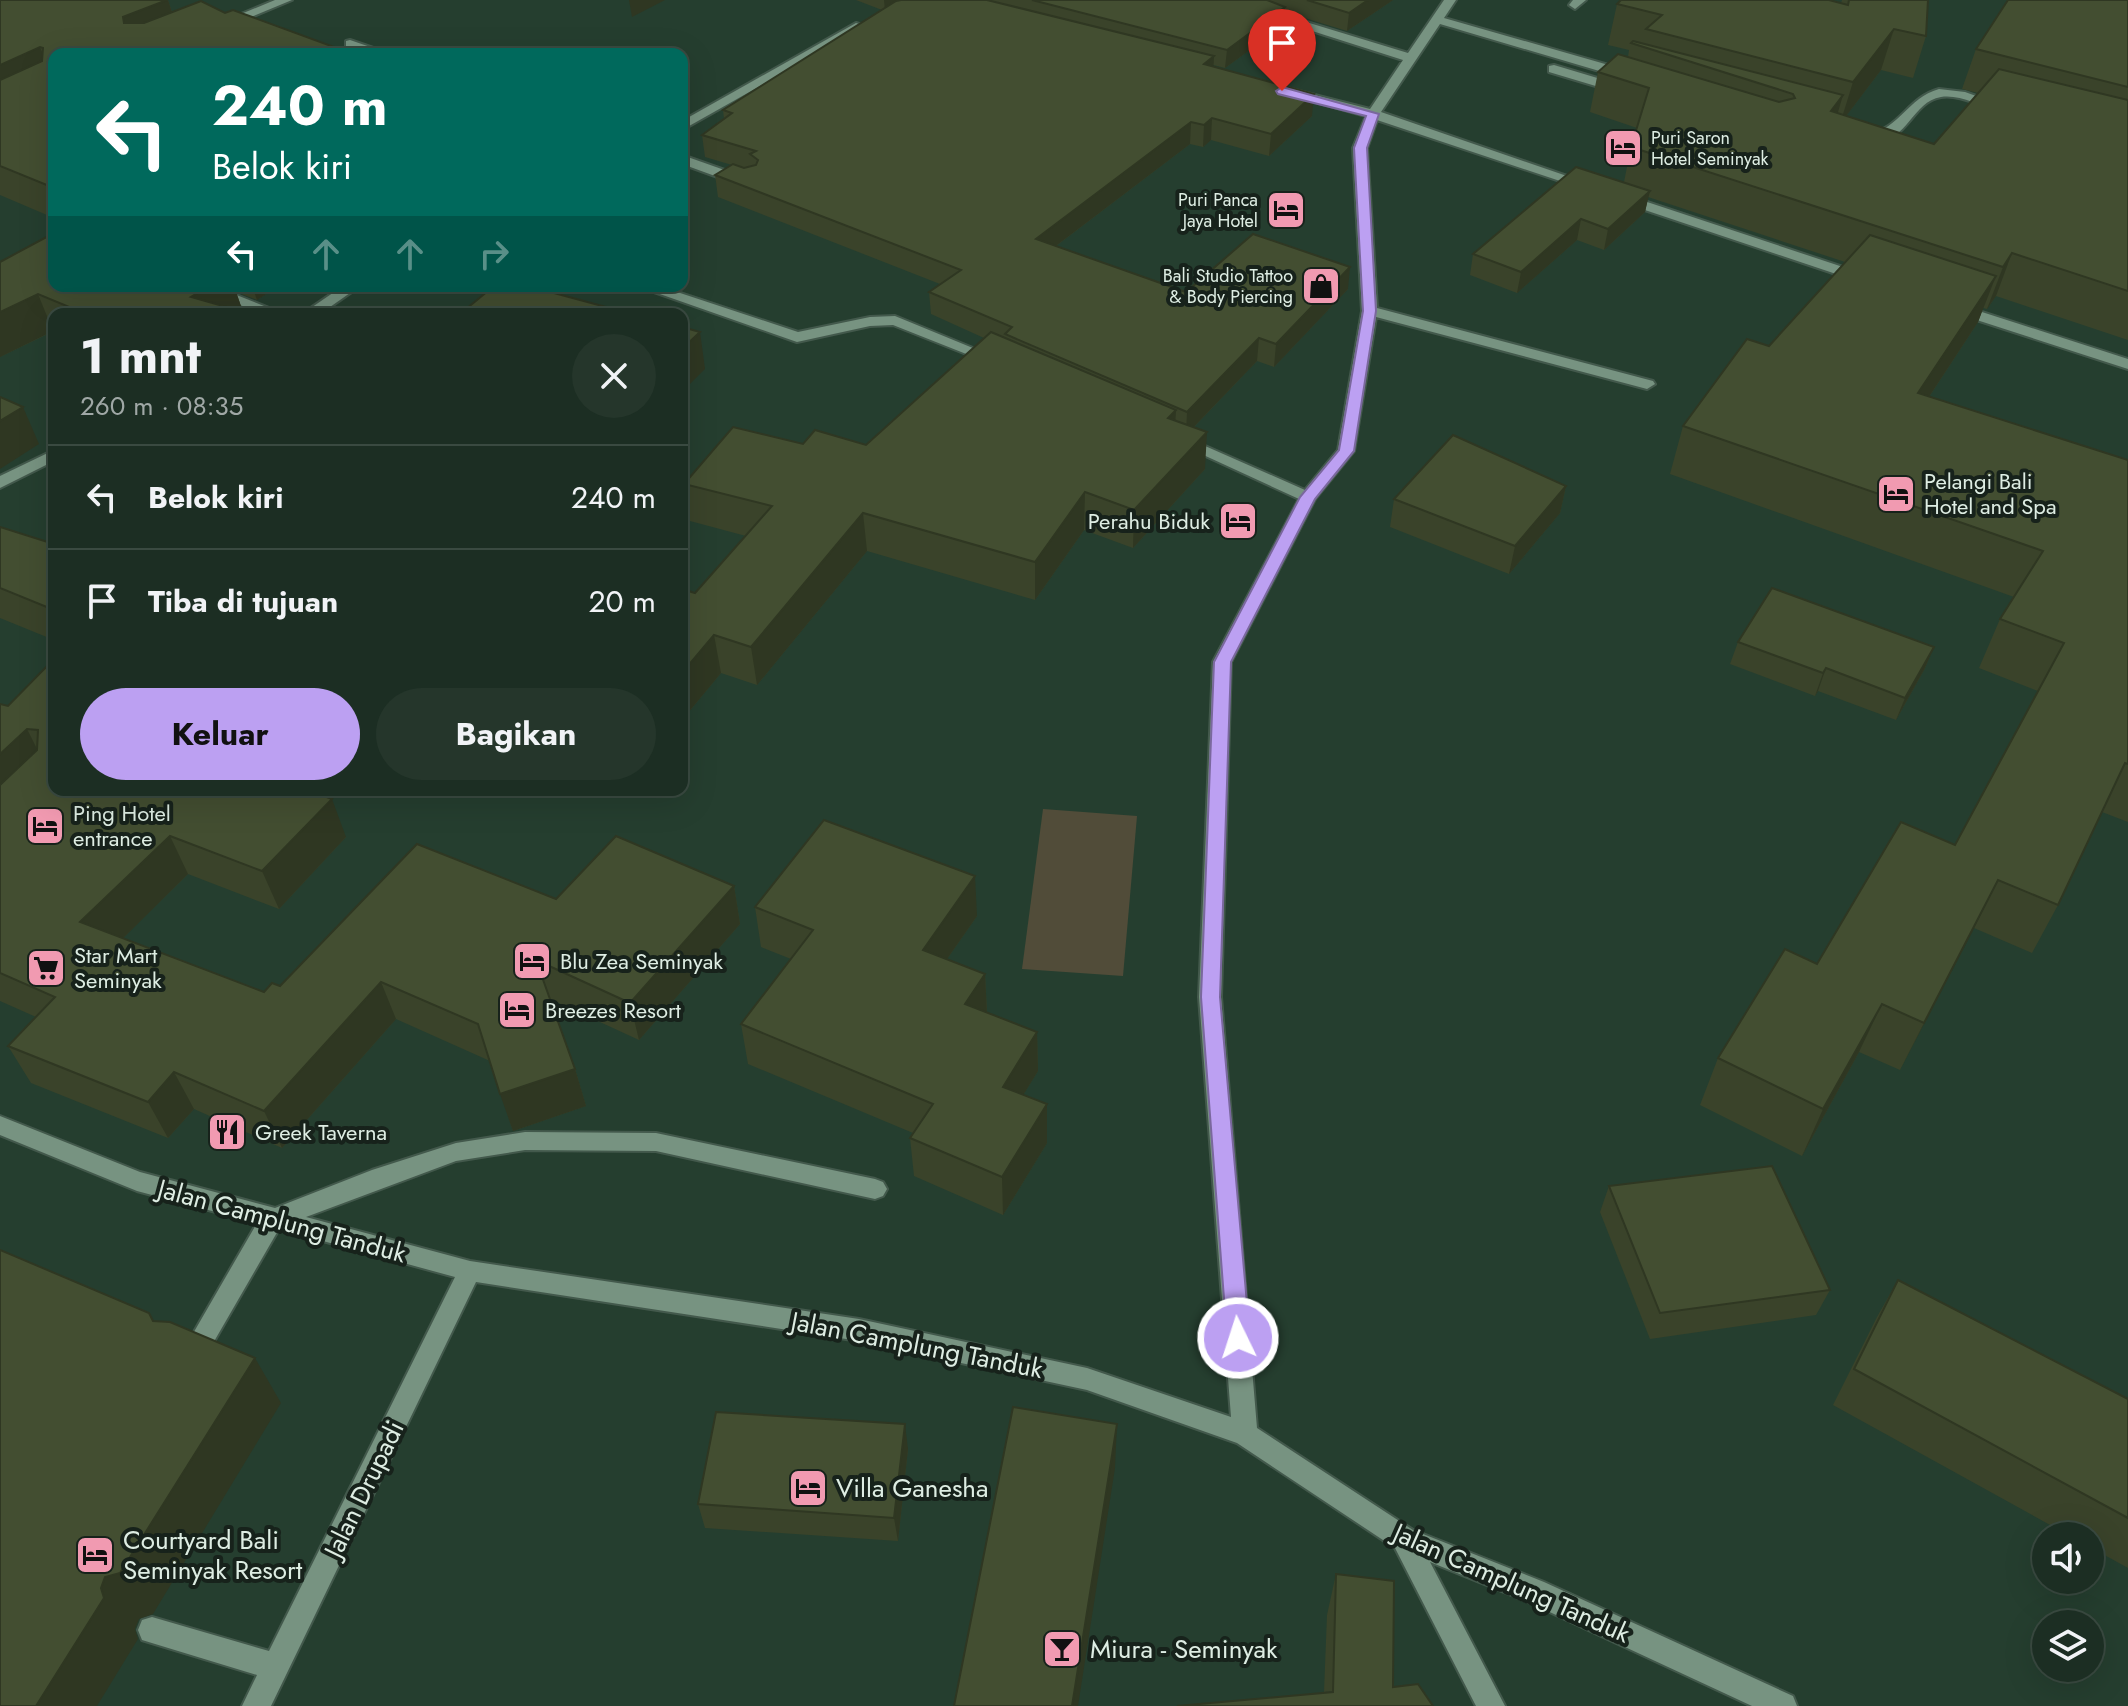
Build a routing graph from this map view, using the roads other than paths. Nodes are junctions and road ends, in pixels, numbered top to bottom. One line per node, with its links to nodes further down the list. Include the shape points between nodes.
1 (286, 0): 6 (street)
2 (1221, 0): 9 (street)
3 (1450, 0): 5 (street)
4 (879, 19): 15 (street)
5 (1432, 25): 9 (street); 10 (street); 12 (street)
6 (214, 26)
7 (350, 44): 8 (street)
8 (361, 48)
9 (1408, 57): 14 (street)
10 (1638, 77)
11 (1267, 87): 14 (street)
12 (1636, 94)
13 (2014, 110): 16 (street, via 1939,93 1889,136)
14 (1373, 114): 19 (street); 26 (street, via 1360,148)
15 (688, 123)
16 (1853, 134)
17 (688, 161): 18 (street)
18 (751, 184)
19 (1872, 281)
20 (216, 292): 24 (street)
21 (344, 292): 25 (street)
22 (662, 292): 28 (street, via 797,337 895,321)
23 (1947, 305): 27 (street)
24 (260, 308)
25 (319, 308)
26 (1370, 311): 29 (street); 33 (street, via 1346,451)
27 (2128, 364)
28 (1005, 365)
29 (1647, 384)
30 (1164, 434): 33 (street)
31 (48, 458): 32 (street)
32 (0, 483)
33 (1308, 497): 39 (street, via 1222,662 1210,997)
34 (0, 1125): 36 (street, Jalan Camplung Tanduk, via 137,1181)
35 (875, 1189): 36 (street, via 656,1142 525,1141 456,1152)
36 (272, 1220): 37 (street, Jalan Camplung Tanduk); 38 (street)
37 (470, 1271): 39 (street, Jalan Camplung Tanduk, via 859,1330 1087,1379); 42 (street, Jalan Drupadi)
38 (192, 1356)
39 (1245, 1434): 40 (street, Jalan Camplung Tanduk)
40 (1404, 1539): 44 (street); 45 (street, Jalan Camplung Tanduk, via 1535,1591)
41 (152, 1630): 42 (street)
42 (277, 1667): 43 (street, Jalan Drupadi)
43 (256, 1706)
44 (1491, 1706)
45 (1783, 1706)

